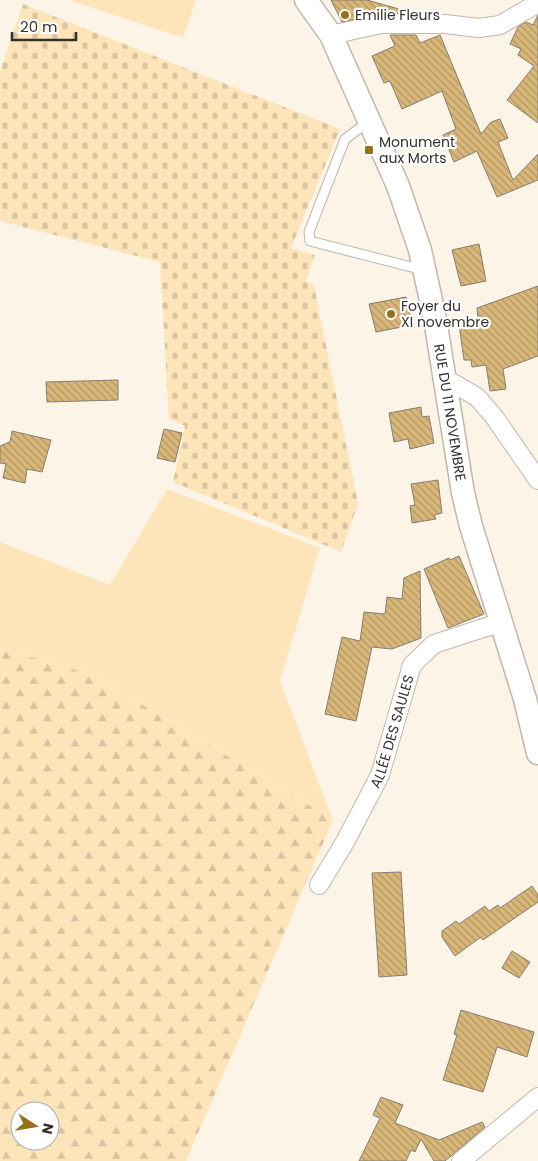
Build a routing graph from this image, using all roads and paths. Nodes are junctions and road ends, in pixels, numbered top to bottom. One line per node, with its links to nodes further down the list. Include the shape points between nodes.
1 (306, 0): 3 (street, RUE DU 11 NOVEMBRE)
2 (538, 2): 3 (street, via 500,25 479,28 430,23 381,24)
3 (331, 35): 4 (street, RUE DU 11 NOVEMBRE)
4 (370, 121): 5 (street, RUE DU 11 NOVEMBRE, via 402,194); 5 (lane, via 345,139 309,232 310,241)
5 (425, 271): 6 (street, RUE DU 11 NOVEMBRE)
6 (446, 379): 7 (street, via 477,398 495,418); 8 (street, RUE DU 11 NOVEMBRE, via 463,493)
7 (538, 480)
8 (502, 622): 9 (street, RUE DU 11 NOVEMBRE); 10 (street, ALLÉE DES SAULES, via 434,644 412,665 380,775)
9 (538, 753)
10 (319, 885)
11 (538, 1097): 12 (street)
12 (461, 1161)

